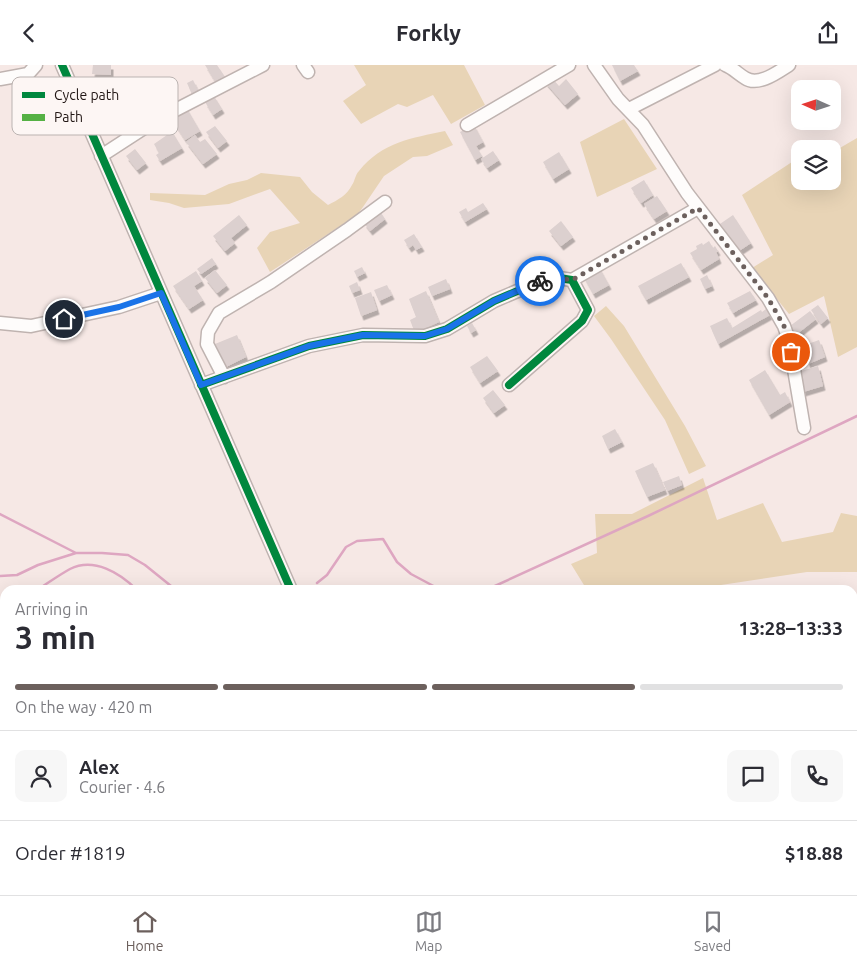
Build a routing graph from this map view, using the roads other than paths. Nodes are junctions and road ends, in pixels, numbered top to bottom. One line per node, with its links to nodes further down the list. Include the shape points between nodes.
1 (36, 65): 10 (street, via 28,74)
2 (62, 65): 9 (street)
3 (263, 65): 11 (street)
4 (569, 65): 13 (street)
5 (594, 65): 12 (street)
6 (715, 65): 12 (street)
7 (725, 65): 8 (street, via 749,81 757,81)
8 (789, 65)
9 (67, 77)
10 (0, 79)
11 (178, 109)
12 (629, 109): 18 (street, via 644,125)
13 (467, 125)
14 (92, 135): 16 (street)
15 (133, 135): 16 (street)
16 (101, 156): 20 (street)
17 (385, 202): 22 (street, via 271,282 219,313 208,332 208,344)
18 (698, 208): 19 (street); 25 (street, via 768,298 784,326)
19 (572, 280): 22 (street, via 544,279 494,301 447,329 425,336 363,335 309,346); 24 (street, via 588,309 582,321)
20 (161, 293): 21 (street, via 119,307 30,326); 23 (street)
21 (0, 323)
22 (224, 377): 23 (street)
23 (201, 385): 26 (street)
24 (509, 385)
25 (804, 428)
26 (288, 585)

